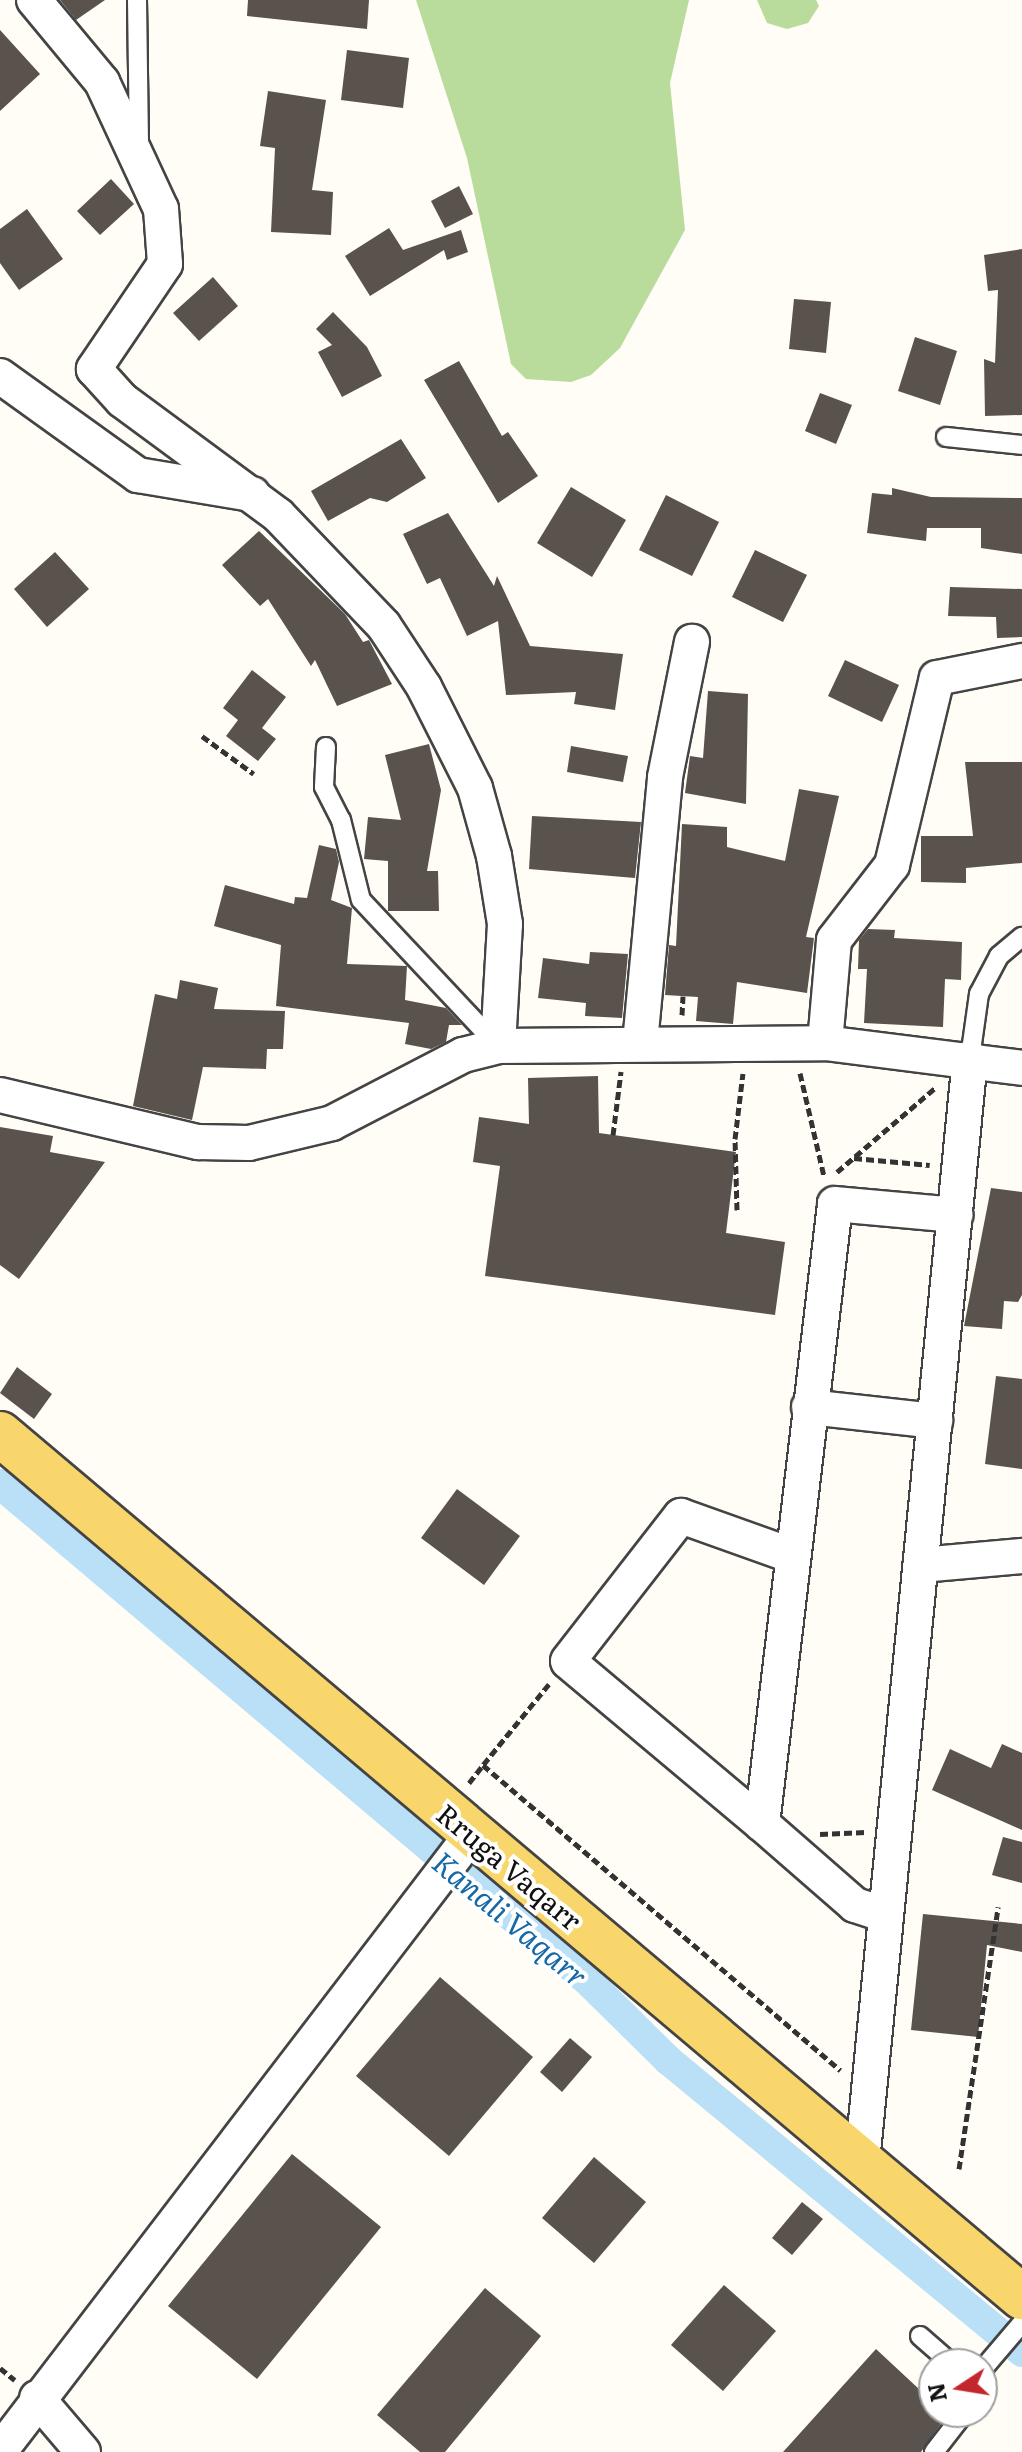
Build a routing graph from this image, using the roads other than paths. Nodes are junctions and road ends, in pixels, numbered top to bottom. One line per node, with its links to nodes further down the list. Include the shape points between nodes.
1 (34, 0): 3 (street, via 102,82)
2 (137, 0): 3 (lane)
3 (139, 154): 7 (street, via 161,209 165,264 94,369 122,400)
4 (0, 376): 7 (street, via 138,475)
5 (946, 437): 6 (lane)
6 (1022, 445)
7 (252, 495): 13 (street, via 384,626 475,788 505,924)
8 (692, 642): 14 (street, via 665,777)
9 (1022, 661): 12 (street, via 937,678 892,865 834,940)
10 (326, 747): 13 (lane, via 324,787 341,820 361,900)
11 (1022, 937): 15 (lane, via 999,956 979,994)
12 (809, 1043): 14 (street); 15 (street)
13 (498, 1046): 14 (street); 17 (street, via 463,1055 332,1123 249,1143 198,1142)
14 (631, 1055)
15 (970, 1058): 16 (street); 18 (street)
16 (1022, 1068)
17 (0, 1095)
18 (955, 1215): 19 (street, via 835,1204); 20 (street)
19 (809, 1407): 20 (street); 22 (street)
20 (935, 1421): 24 (street)
21 (0, 1434): 26 (main road, Rruga Vaqarr)
22 (793, 1556): 25 (street); 25 (street, via 681,1516 568,1661)
23 (1022, 1556): 24 (street)
24 (921, 1565): 27 (street)
25 (768, 1829): 27 (street, via 855,1905)
26 (455, 1857): 28 (main road, Rruga Vaqarr); 33 (street)
27 (886, 1915): 28 (street)
28 (862, 2162): 29 (main road, Rruga Vaqarr)
29 (1021, 2316): 32 (lane)
30 (920, 2336): 31 (lane)
31 (934, 2348)
32 (998, 2351)
33 (37, 2398): 35 (street); 36 (street)
34 (953, 2428): 37 (lane)
35 (0, 2451)
36 (83, 2452)
37 (934, 2452)

